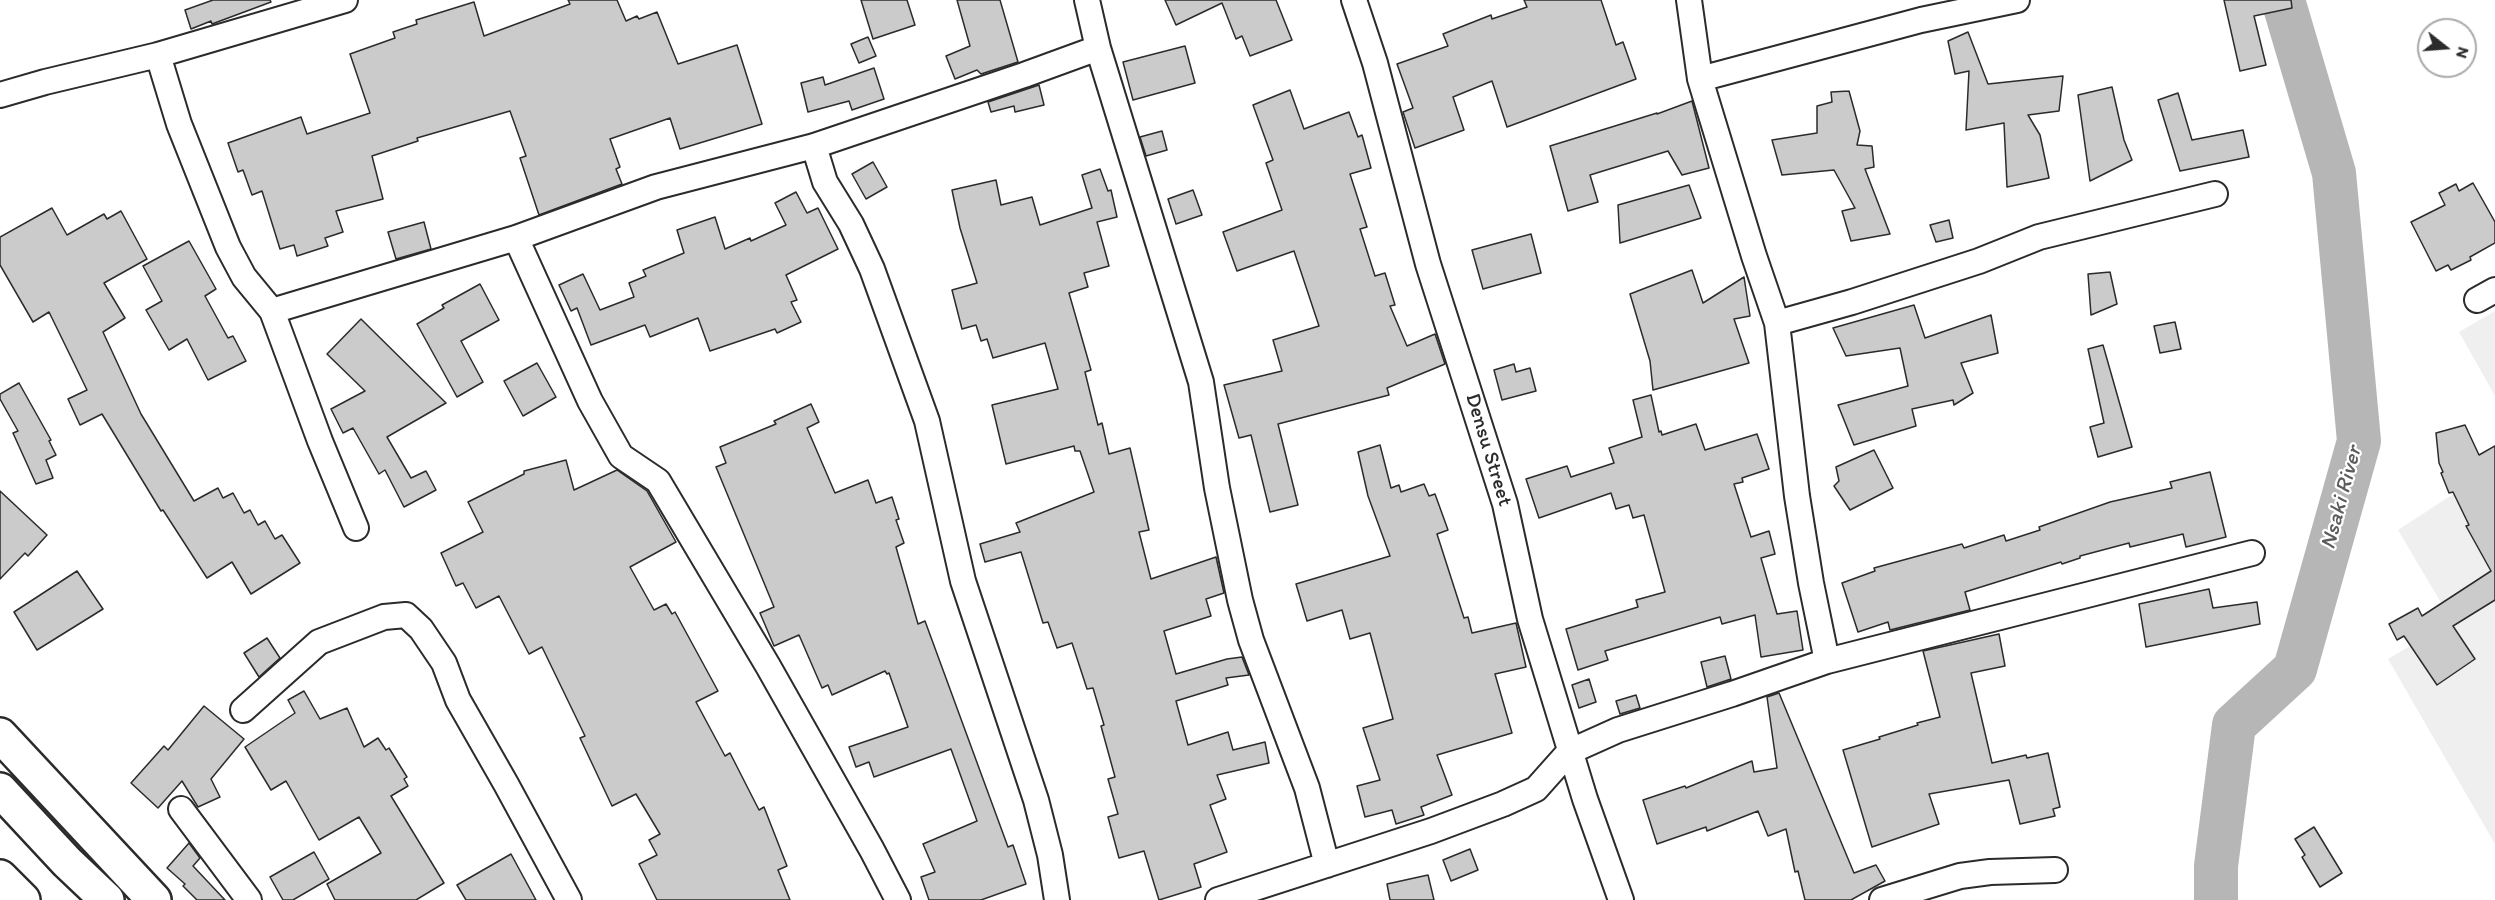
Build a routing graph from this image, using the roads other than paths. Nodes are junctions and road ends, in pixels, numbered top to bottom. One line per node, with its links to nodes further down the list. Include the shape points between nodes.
1 (345, 0): 7 (street)
2 (1088, 0): 6 (street)
3 (1354, 0): 20 (street, Densu Street, via 1378,73 1428,264 1505,504 1530,619)
4 (1689, 0): 8 (street)
5 (2017, 0): 8 (street, via 1921,20)
6 (1098, 48): 10 (street); 23 (street, via 1201,381 1216,489 1251,640 1307,788)
7 (158, 55): 9 (street); 13 (street, via 179,124 228,247 244,277)
8 (1700, 79): 14 (street)
9 (0, 95)
10 (814, 146): 12 (street, via 656,187); 32 (street, via 825,182 872,269 927,421 963,581 1036,800)
11 (2215, 194): 14 (street, via 2039,237 1979,261)
12 (516, 238): 13 (street); 31 (street, via 590,401 621,456 658,482 768,666)
13 (272, 311): 15 (street)
14 (1777, 323): 17 (street, via 1797,496)
15 (356, 528)
16 (2252, 553): 17 (street)
17 (1827, 661): 20 (street, via 1618,730)
18 (243, 710): 30 (street, via 319,642 384,617 406,615 421,629 444,663 458,700)
19 (0, 735): 28 (street)
20 (1569, 752): 23 (street, via 1536,789 1431,831); 34 (street, Densu Street)
21 (0, 790): 27 (street)
22 (181, 809): 29 (street)
23 (1327, 865): 33 (street)
24 (2055, 870): 35 (street, via 1959,876)
25 (0, 877): 26 (street)
26 (23, 900)
27 (106, 900)
28 (154, 900)
29 (249, 900)
30 (569, 900)
31 (898, 900)
32 (1057, 900)
33 (1218, 900)
34 (1621, 900)
35 (1882, 900)

